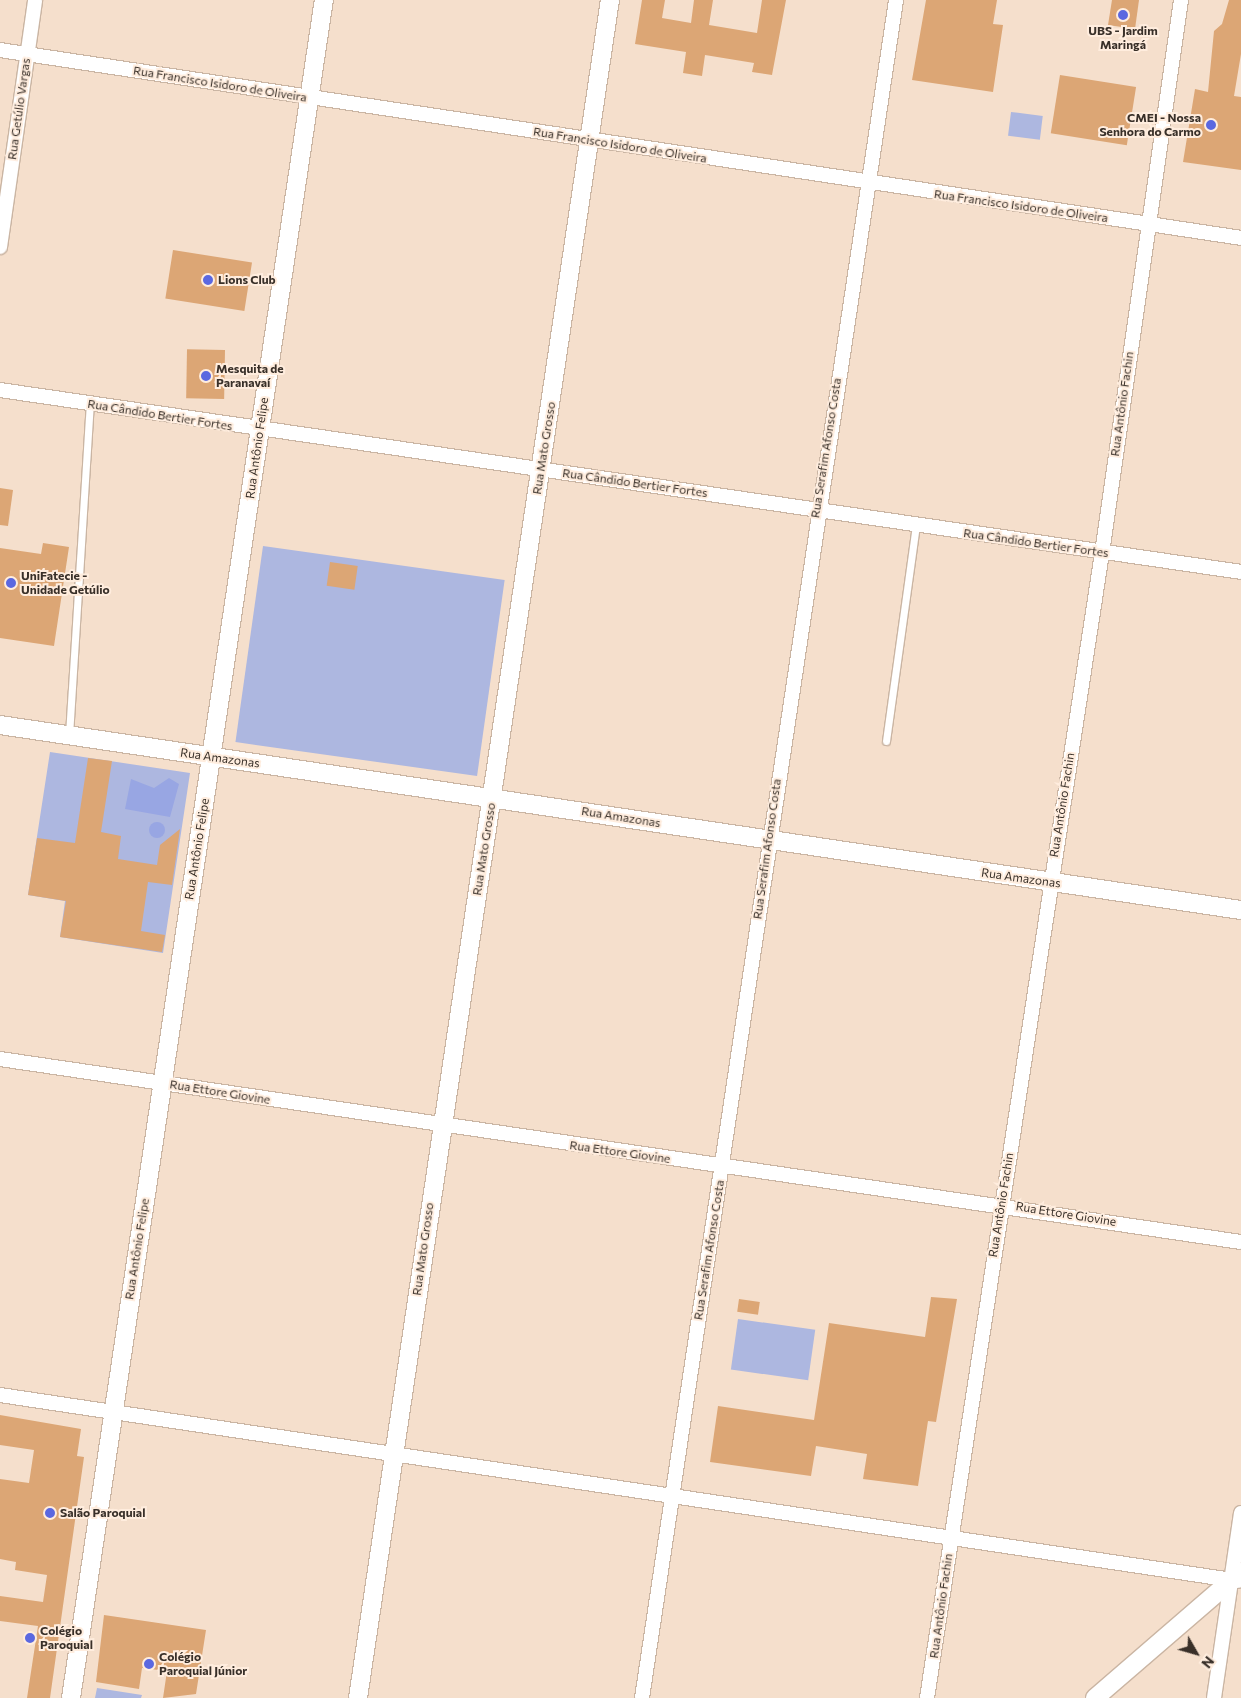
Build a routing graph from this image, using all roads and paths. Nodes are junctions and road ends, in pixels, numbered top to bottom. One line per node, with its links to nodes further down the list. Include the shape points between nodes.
1 (35, 0): 7 (street, Rua Getúlio Vargas)
2 (324, 0): 8 (street, Rua Antônio Felipe)
3 (610, 0): 9 (street, Rua Mato Grosso)
4 (896, 0): 10 (street, Rua Serafim Afonso Costa)
5 (1181, 0): 11 (street, Rua Antônio Fachin)
6 (0, 50): 7 (street, Rua Francisco Isidoro de Oliveira)
7 (27, 54): 8 (street, Rua Francisco Isidoro de Oliveira); 13 (street, Rua Getúlio Vargas)
8 (308, 97): 9 (street, Rua Francisco Isidoro de Oliveira); 16 (street, Rua Antônio Felipe)
9 (590, 140): 10 (street, Rua Francisco Isidoro de Oliveira); 17 (street, Rua Mato Grosso)
10 (868, 184): 11 (street, Rua Francisco Isidoro de Oliveira); 18 (street, Rua Serafim Afonso Costa)
11 (1147, 224): 12 (street, Rua Francisco Isidoro de Oliveira); 20 (street, Rua Antônio Fachin)
12 (1241, 238)
13 (0, 247)
14 (0, 390): 15 (street, Rua Cândido Bertier Fortes)
15 (90, 404): 16 (street, Rua Cândido Bertier Fortes); 23 (lane)
16 (260, 431): 17 (street, Rua Cândido Bertier Fortes); 25 (street, Rua Antônio Felipe)
17 (540, 469): 18 (street, Rua Cândido Bertier Fortes); 26 (street, Rua Mato Grosso)
18 (817, 509): 19 (street, Rua Cândido Bertier Fortes); 27 (street, Rua Serafim Afonso Costa)
19 (916, 526): 20 (street, Rua Cândido Bertier Fortes); 24 (lane)
20 (1102, 553): 21 (street, Rua Cândido Bertier Fortes); 28 (street, Rua Antônio Fachin)
21 (1241, 572)
22 (0, 725): 23 (street, Rua Amazonas)
23 (69, 736): 25 (street, Rua Amazonas)
24 (886, 741)
25 (211, 757): 26 (street, Rua Amazonas); 31 (street, Rua Antônio Felipe)
26 (492, 797): 27 (street, Rua Amazonas); 32 (street, Rua Mato Grosso)
27 (768, 841): 28 (street, Rua Amazonas); 33 (street, Rua Serafim Afonso Costa)
28 (1050, 883): 29 (street, Rua Amazonas); 34 (street, Rua Antônio Fachin)
29 (1241, 910)
30 (0, 1059): 31 (street, Rua Ettore Giovine)
31 (162, 1083): 32 (street, Rua Ettore Giovine); 37 (street, Rua Antônio Felipe)
32 (442, 1125): 33 (street, Rua Ettore Giovine); 38 (street, Rua Mato Grosso)
33 (721, 1167): 34 (street, Rua Ettore Giovine); 39 (street, Rua Serafim Afonso Costa)
34 (1001, 1204): 35 (street, Rua Ettore Giovine); 41 (street, Rua Antônio Fachin)
35 (1241, 1242)
36 (0, 1395): 37 (street)
37 (113, 1412): 38 (street); 43 (street, Rua Antônio Felipe)
38 (393, 1454): 39 (street); 44 (street, Rua Mato Grosso)
39 (672, 1496): 41 (street); 45 (street, Rua Serafim Afonso Costa)
40 (1241, 1513): 42 (street)
41 (951, 1538): 42 (street); 46 (street, Rua Antônio Fachin)
42 (1238, 1578): 47 (street); 48 (street)
43 (71, 1698)
44 (358, 1698)
45 (642, 1698)
46 (927, 1698)
47 (1095, 1698)
48 (1214, 1698)

